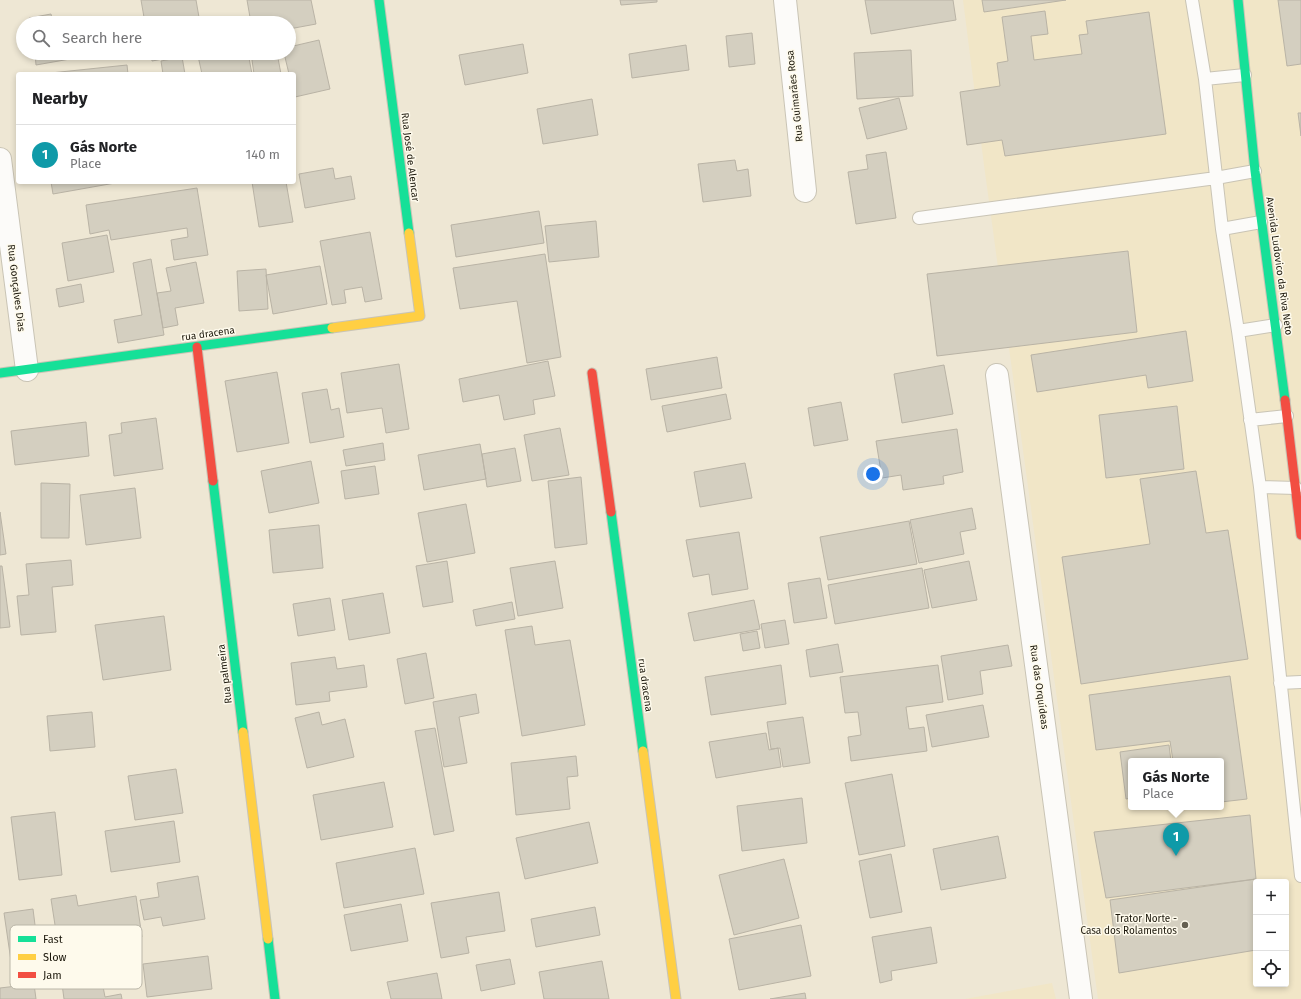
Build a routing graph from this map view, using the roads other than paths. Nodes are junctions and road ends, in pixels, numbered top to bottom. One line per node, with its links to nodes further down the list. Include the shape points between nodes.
1 (379, 0): 14 (street, Rua José de Alencar)
2 (785, 0): 10 (street, Rua Guimarães Rosa)
3 (1192, 0): 6 (lane)
4 (1238, 0): 5 (street, Avenida Ludovico da Riva Neto)
5 (1245, 75): 6 (lane); 8 (street, Avenida Ludovico da Riva Neto)
6 (1204, 79): 9 (lane)
7 (0, 159): 18 (street, Rua Gonçalves Dias)
8 (1255, 171): 9 (lane); 12 (street, Avenida Ludovico da Riva Neto)
9 (1216, 178): 11 (lane); 13 (lane)
10 (805, 192)
11 (919, 218)
12 (1261, 222): 13 (lane); 15 (street, Avenida Ludovico da Riva Neto)
13 (1222, 229): 16 (lane)
14 (420, 316): 17 (street, rua dracena)
15 (1276, 325): 16 (lane); 22 (street, Avenida Ludovico da Riva Neto)
16 (1238, 331): 23 (lane)
17 (197, 347): 18 (street, rua dracena); 32 (street, Rua palmeira)
18 (26, 370): 20 (street, rua dracena)
19 (592, 373): 33 (street, rua dracena)
20 (0, 374)
21 (997, 375): 34 (street, Rua das Orquídeas)
22 (1287, 416): 23 (lane); 25 (street, Avenida Ludovico da Riva Neto)
23 (1250, 420): 24 (lane)
24 (1260, 487): 25 (lane); 28 (lane)
25 (1296, 488): 26 (street, Avenida Ludovico da Riva Neto)
26 (1301, 535)
27 (1301, 682): 28 (lane)
28 (1280, 683): 29 (lane)
29 (1298, 812): 30 (lane)
30 (1301, 872): 31 (lane)
31 (1301, 876)
32 (275, 999)
33 (676, 999)
34 (1082, 999)

